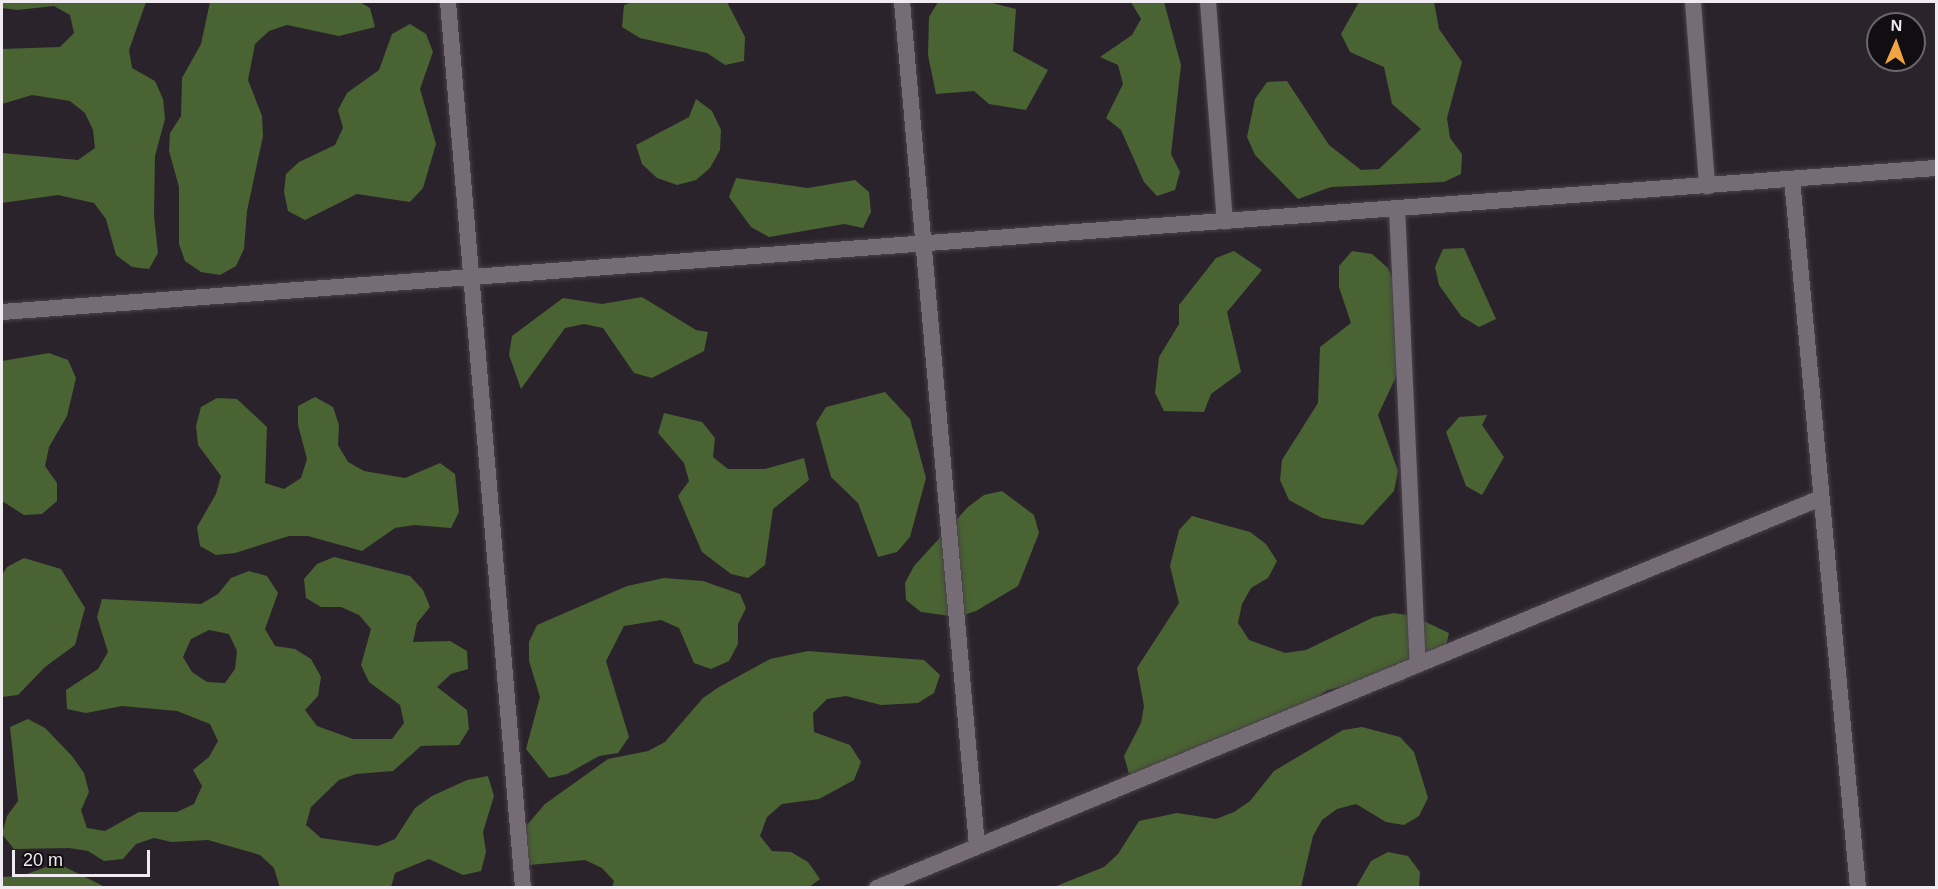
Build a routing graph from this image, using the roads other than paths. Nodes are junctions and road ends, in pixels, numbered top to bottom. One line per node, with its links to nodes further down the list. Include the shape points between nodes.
1 (448, 2): 11 (street)
2 (902, 2): 10 (street)
3 (1208, 2): 9 (street)
4 (1693, 2): 7 (street)
5 (1936, 168): 6 (street)
6 (1792, 179): 7 (street); 13 (street)
7 (1707, 186): 8 (street)
8 (1397, 208): 9 (street); 14 (street)
9 (1225, 221): 10 (street)
10 (923, 243): 11 (street); 15 (street)
11 (469, 278): 12 (street); 16 (street)
12 (2, 312)
13 (1821, 498): 14 (street); 18 (street)
14 (1418, 665): 15 (street)
15 (977, 846): 17 (street)
16 (523, 888)
17 (878, 888)
18 (1858, 888)

